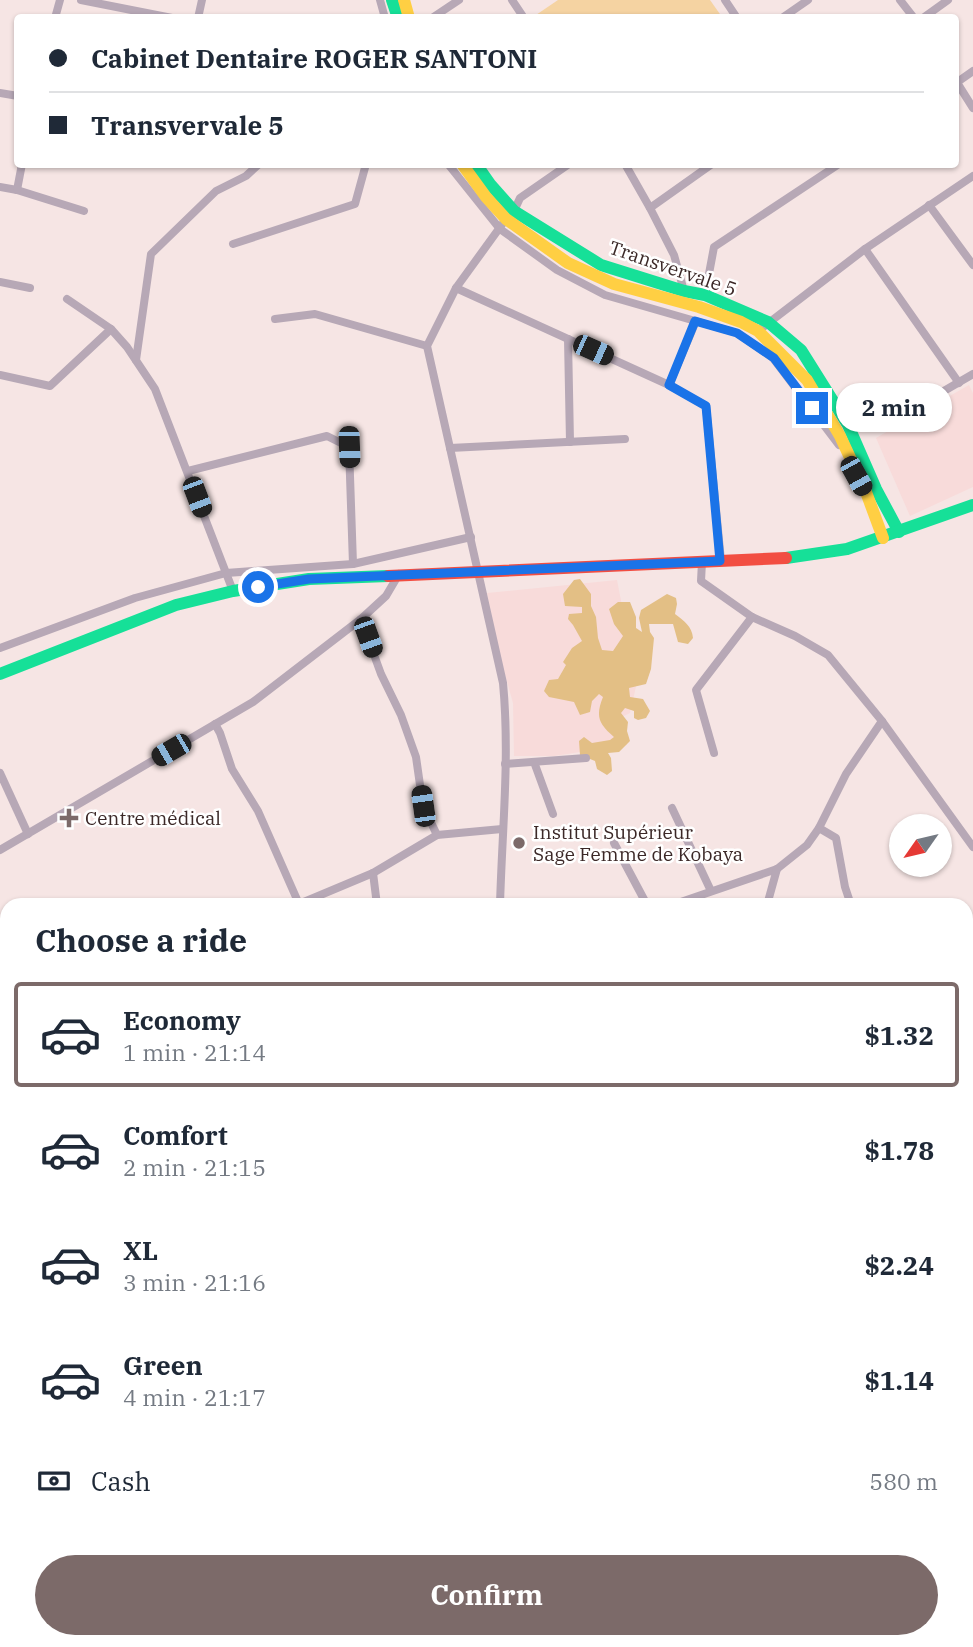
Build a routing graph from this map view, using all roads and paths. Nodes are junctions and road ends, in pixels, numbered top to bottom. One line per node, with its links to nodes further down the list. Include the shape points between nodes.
1 (81, 0): 6 (street)
2 (458, 0): 8 (street)
3 (808, 0): 9 (street)
4 (900, 0): 10 (street)
5 (948, 0): 11 (street)
6 (109, 2): 7 (street)
7 (156, 14)
8 (438, 14)
9 (788, 14)
10 (911, 14)
11 (929, 14)
12 (959, 87): 13 (street)
13 (973, 108)
14 (21, 168): 26 (street)
15 (255, 168): 47 (street, via 216,191 151,254)
16 (365, 168): 31 (street, via 355,204)
17 (452, 168): 30 (street, Transvervale 5)
18 (465, 168): 30 (main road, Transvervale 5)
19 (479, 168): 30 (main road, Transvervale 5)
20 (563, 168): 30 (street, via 520,198)
21 (627, 168): 28 (street)
22 (706, 168): 28 (street)
23 (834, 168): 38 (street, via 714,247)
24 (973, 176): 27 (street)
25 (0, 187): 26 (street)
26 (17, 190): 29 (street)
27 (929, 205): 32 (street); 33 (street)
28 (650, 208): 37 (street, via 674,255)
29 (84, 211)
30 (507, 220): 36 (street); 37 (main road, Transvervale 5, via 601,265); 41 (street, Transvervale 5, via 557,270 605,295); 44 (main road, Transvervale 5, via 568,263 614,284 699,307)
31 (233, 244)
32 (865, 249): 42 (street); 50 (street)
33 (973, 265)
34 (0, 282): 35 (street)
35 (30, 288)
36 (456, 288): 45 (street); 46 (street)
37 (684, 291): 38 (main road, Transvervale 5)
38 (705, 295): 42 (main road, Transvervale 5)
39 (67, 299): 43 (street)
40 (275, 318): 46 (street, via 315,314)
41 (695, 321): 51 (street); 57 (street, Transvervale 5, via 737,333 774,358 838,443)
42 (768, 322): 44 (street); 59 (main road, Transvervale 5, via 801,350 848,425)
43 (111, 329): 47 (street); 49 (street, via 50,386)
44 (758, 331): 57 (main road, Transvervale 5, via 807,380)
45 (568, 339): 51 (street); 54 (street)
46 (427, 346): 55 (street)
47 (136, 359): 56 (street, via 155,389)
48 (973, 374): 50 (street)
49 (0, 375)
50 (959, 383): 52 (street)
51 (669, 385): 62 (street, via 706,406)
52 (894, 420)
53 (625, 439): 54 (street)
54 (570, 442): 55 (street)
55 (450, 448): 60 (street)
56 (188, 471): 64 (street, via 327,436 349,447); 66 (street)
57 (866, 492): 61 (main road, Transvervale 5)
58 (973, 505): 59 (main road)
59 (899, 532): 61 (main road)
60 (471, 537): 64 (street); 65 (street)
61 (883, 538): 62 (main road, via 834,551)
62 (720, 561): 63 (main road)
63 (702, 562): 65 (main road); 69 (street, via 701,581)
64 (353, 564): 66 (street)
65 (478, 571): 67 (main road); 78 (street, via 503,683)
66 (226, 573): 68 (street); 71 (street, via 135,598)
67 (399, 575): 68 (main road, via 309,579); 70 (street, via 386,596)
68 (233, 592): 72 (main road, via 176,604)
69 (752, 617): 73 (street, via 828,655); 75 (street, via 696,690)
70 (361, 619): 74 (street, via 253,702); 85 (street, via 416,757 423,806)
71 (0, 648)
72 (0, 674)
73 (881, 721): 82 (street); 87 (street)
74 (215, 724): 84 (street); 92 (street, via 232,769 258,811)
75 (714, 753)
76 (586, 758): 77 (street)
77 (534, 762): 78 (street); 81 (street)
78 (505, 764): 83 (street)
79 (0, 773): 84 (street)
80 (672, 808): 91 (street)
81 (553, 814)
82 (818, 828): 89 (street, via 807,845); 99 (street, via 836,838)
83 (502, 829): 85 (street); 95 (street)
84 (28, 834): 88 (street)
85 (438, 835): 90 (street)
86 (614, 843): 96 (street)
87 (973, 847)
88 (0, 849)
89 (777, 869): 91 (street); 98 (street)
90 (373, 873): 93 (street); 94 (street)
91 (711, 891): 97 (street)
92 (296, 898)
93 (313, 898)
94 (376, 898)
95 (499, 898)
96 (643, 898)
97 (692, 898)
98 (769, 898)
99 (849, 898)

